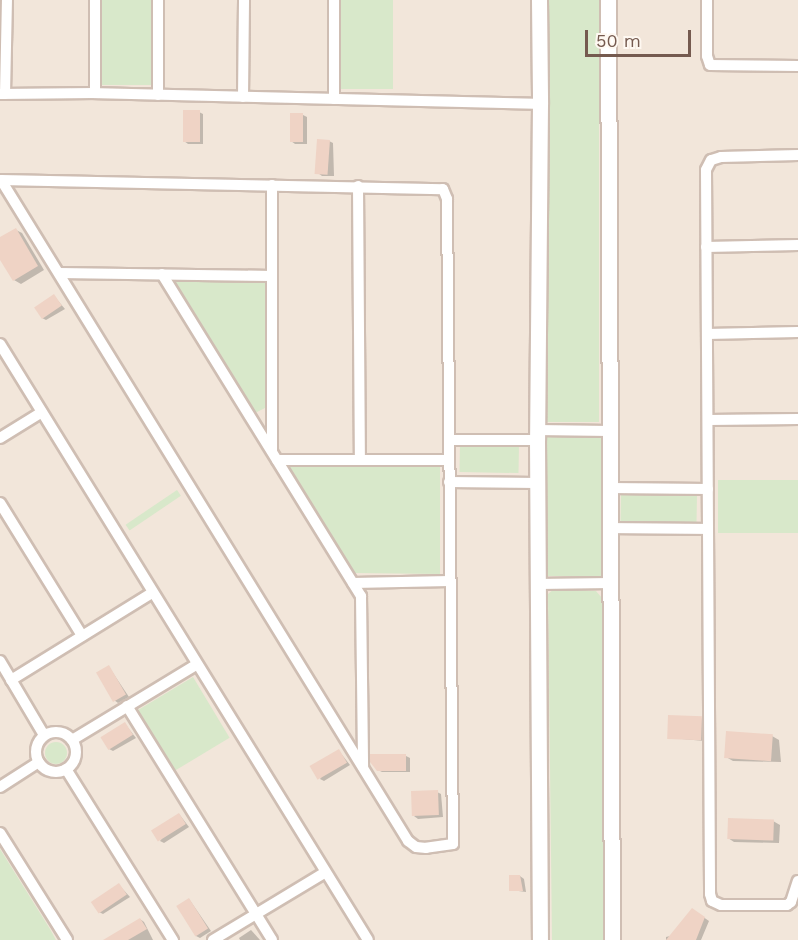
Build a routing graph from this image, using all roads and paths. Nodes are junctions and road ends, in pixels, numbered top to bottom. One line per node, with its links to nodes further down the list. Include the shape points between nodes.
1 (7, 0): 11 (street)
2 (95, 0): 10 (street)
3 (158, 0): 12 (street)
4 (244, 0): 13 (street)
5 (334, 0): 14 (street)
6 (538, 0): 15 (street)
7 (608, 0): 30 (street)
8 (707, 0): 9 (street, via 710,65)
9 (798, 66)
10 (95, 93): 11 (street); 12 (street)
11 (3, 94)
12 (158, 95): 13 (street)
13 (243, 97): 14 (street)
14 (334, 99): 15 (street)
15 (540, 104): 31 (street)
16 (798, 155): 20 (street, via 711,160 705,170)
17 (272, 185): 18 (street); 21 (street, via 1,180); 23 (street)
18 (358, 186): 33 (street, via 436,187 447,194); 35 (street)
19 (798, 245): 20 (street)
20 (706, 247): 25 (street)
21 (58, 273): 22 (street); 57 (street)
22 (162, 274): 23 (street); 34 (street)
23 (272, 276): 34 (street)
24 (798, 332): 25 (street)
25 (707, 334): 29 (street)
26 (0, 344): 27 (street)
27 (42, 412): 32 (street); 48 (street)
28 (798, 419): 29 (street)
29 (708, 420): 40 (street)
30 (610, 431): 31 (street); 39 (street)
31 (537, 435): 33 (street); 38 (street)
32 (0, 438)
33 (449, 440): 36 (street)
34 (274, 456): 35 (street); 45 (street)
35 (360, 459): 36 (street)
36 (449, 460): 37 (street)
37 (449, 482): 38 (street); 44 (street)
38 (537, 483): 47 (street)
39 (610, 488): 40 (street); 42 (street)
40 (708, 489): 43 (street)
41 (0, 503): 49 (street)
42 (610, 528): 43 (street); 46 (street)
43 (708, 529): 62 (street, via 710,894 712,901 721,905 787,905)
44 (450, 581): 45 (street); 57 (street, via 453,844 426,848 408,841)
45 (352, 583): 57 (street, via 360,596)
46 (610, 583): 47 (street); 70 (street)
47 (538, 584): 69 (street)
48 (152, 593): 49 (street); 51 (street)
49 (82, 636): 52 (street)
50 (0, 661): 52 (street)
51 (196, 665): 53 (street); 61 (street)
52 (11, 680): 54 (street)
53 (127, 706): 55 (street); 63 (street)
54 (44, 735): 55 (street, via 57,732); 56 (street, via 36,746)
55 (72, 740): 58 (street, via 75,756)
56 (39, 762): 58 (street, via 50,771); 59 (street)
57 (363, 768)
58 (66, 769): 65 (street)
59 (0, 788)
60 (0, 833): 64 (street)
61 (324, 873): 63 (street); 68 (street)
62 (798, 881)
63 (256, 914): 66 (street); 67 (street)
64 (67, 940)
65 (173, 940)
66 (213, 940)
67 (272, 940)
68 (368, 940)
69 (540, 940)
70 (612, 940)

